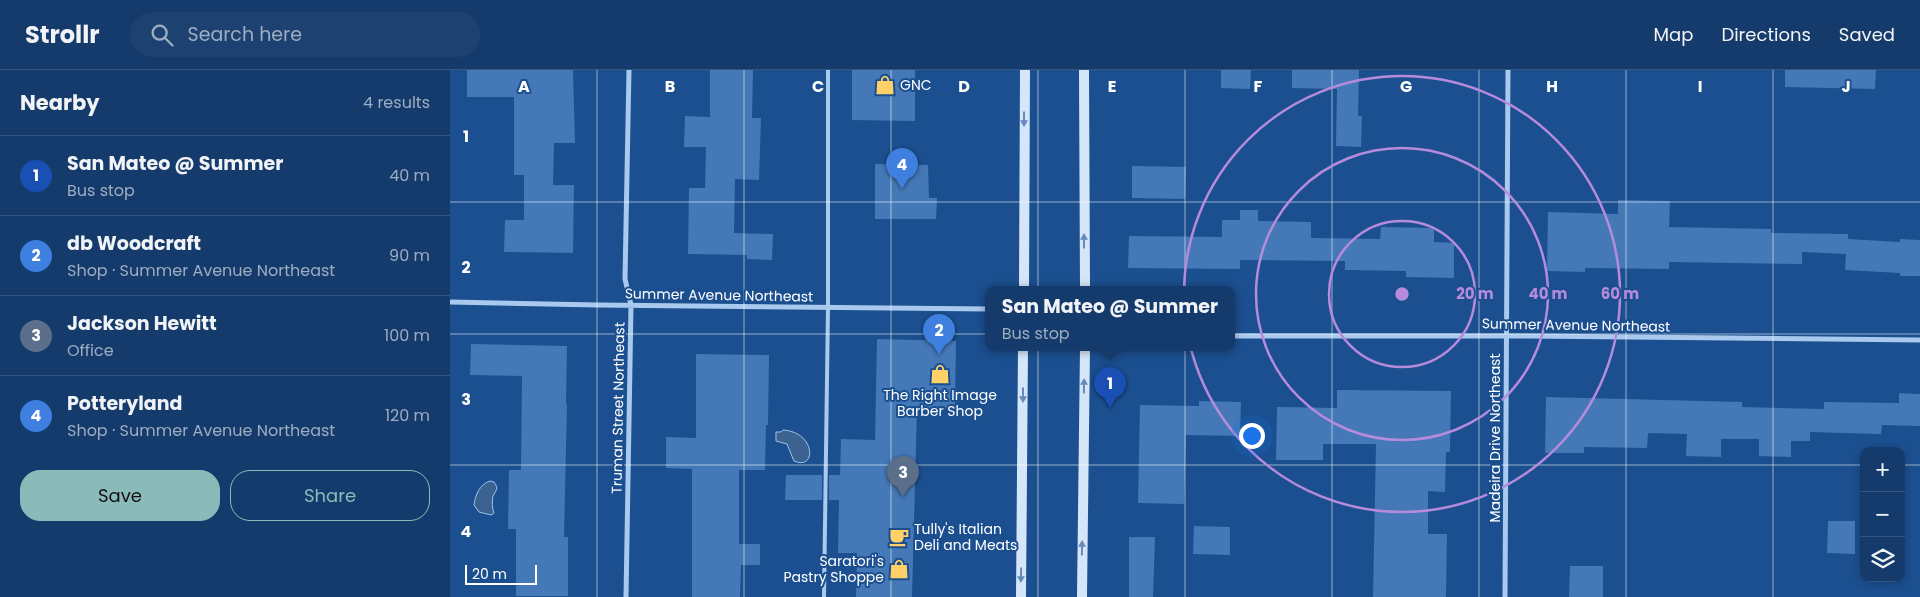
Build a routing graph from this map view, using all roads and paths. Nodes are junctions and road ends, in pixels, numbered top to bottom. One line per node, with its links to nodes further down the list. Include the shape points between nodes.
1 (629, 70): 9 (street, Truman Street Northeast, via 625,279)
2 (828, 70): 10 (lane)
3 (1025, 70): 6 (main road, one-way to 6)
4 (1084, 70): 7 (main road, one-way to 4)
5 (1508, 70): 13 (street, Madeira Drive Northeast)
6 (1024, 286)
7 (1084, 286)
8 (450, 302): 9 (street, Summer Avenue Northeast)
9 (631, 305): 10 (street, Summer Avenue Northeast); 17 (street, Truman Street Northeast)
10 (828, 307): 11 (street, Summer Avenue Northeast); 18 (lane)
11 (985, 308)
12 (1235, 336): 13 (street, Summer Avenue Northeast)
13 (1506, 336): 14 (street, Summer Avenue Northeast); 21 (street, Madeira Drive Northeast)
14 (1920, 340)
15 (1023, 351): 19 (main road, one-way to 19)
16 (1085, 351): 20 (main road, one-way to 16)
17 (626, 597)
18 (824, 597)
19 (1020, 597)
20 (1082, 597)
21 (1505, 597)

